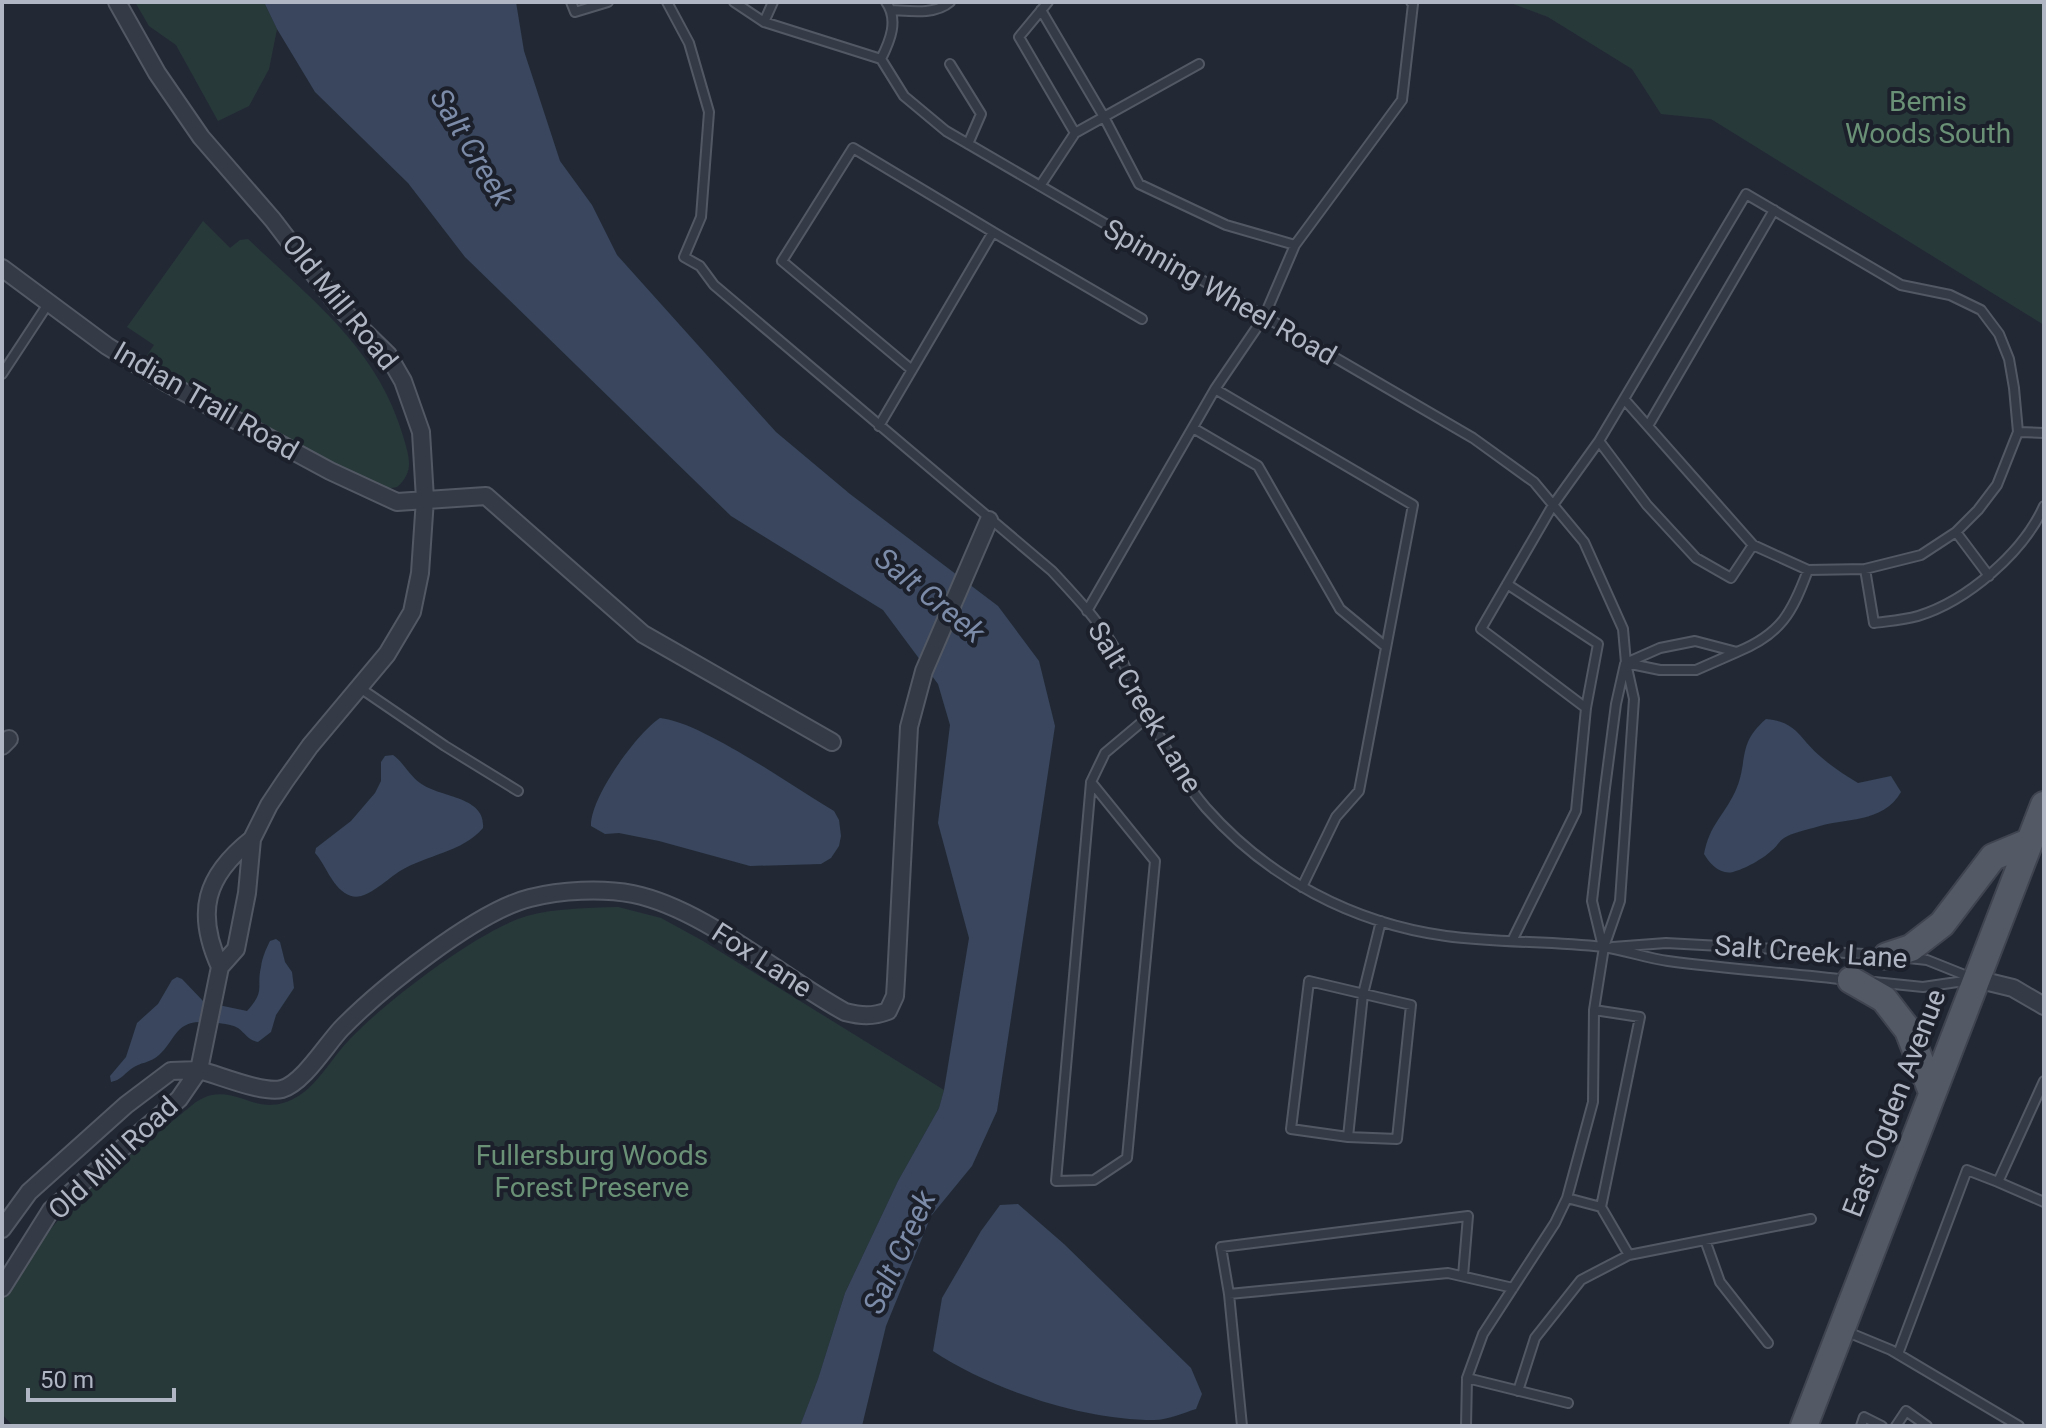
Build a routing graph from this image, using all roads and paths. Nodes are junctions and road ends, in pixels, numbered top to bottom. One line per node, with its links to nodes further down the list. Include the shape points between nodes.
1 (117, 2): 36 (street, Old Mill Road, via 201,137 340,308 388,355 421,432)
2 (571, 2): 3 (lane, via 575,12)
3 (608, 2)
4 (667, 2): 30 (lane, Salt Creek Lane, via 689,43 709,112 701,217 684,257)
5 (734, 2): 11 (lane)
6 (773, 2): 11 (lane)
7 (950, 2): 9 (lane, via 917,12)
8 (1411, 2): 21 (lane, via 1402,100)
9 (889, 6): 12 (lane, via 892,37)
10 (1045, 6): 15 (lane); 16 (lane, via 1019,37)
11 (764, 22): 12 (lane)
12 (881, 59): 17 (lane, Spinning Wheel Road, via 904,96)
13 (950, 64): 17 (lane, via 981,114)
14 (1199, 64): 15 (lane)
15 (1104, 117): 16 (lane); 21 (lane, via 1139,184 1226,225)
16 (1075, 133): 18 (lane)
17 (968, 144): 18 (lane, Spinning Wheel Road)
18 (1040, 186): 24 (lane, Spinning Wheel Road)
19 (1774, 210): 29 (lane, via 1746,194); 31 (lane); 33 (lane, via 1901,285 1950,295 1981,310 2009,359)
20 (993, 232): 25 (lane); 26 (lane); 26 (lane, via 853,148 782,261)
21 (1295, 245): 24 (lane)
22 (2, 268): 23 (street, Indian Trail Road)
23 (48, 304): 27 (lane); 36 (street, Indian Trail Road, via 167,383 330,471 397,502)
24 (1264, 317): 28 (lane); 37 (lane, Spinning Wheel Road, via 1473,438 1534,482)
25 (1142, 319)
26 (912, 370): 30 (lane)
27 (2, 374)
28 (1215, 389): 32 (lane); 47 (lane, via 1413,505)
29 (1624, 399): 31 (lane); 35 (lane)
30 (879, 426): 39 (lane, Salt Creek Lane)
31 (1648, 426): 41 (lane)
32 (1193, 428): 46 (lane); 47 (lane, via 1258,466 1340,609)
33 (2018, 432): 34 (lane); 40 (lane, via 1997,485)
34 (2044, 433)
35 (1599, 441): 37 (lane); 41 (lane, via 1696,558 1731,578)
36 (425, 499): 50 (street, Old Mill Road, via 412,612); 53 (street, Indian Trail Road, via 486,496 643,634)
37 (1553, 505): 45 (lane); 49 (lane, Spinning Wheel Road, via 1584,542 1623,629)
38 (2044, 506): 44 (lane)
39 (989, 520): 46 (lane, Salt Creek Lane, via 1052,571); 70 (street, Fox Lane, via 924,671 909,727 895,996 888,1011 875,1016 845,1012 677,908 632,894 572,893 530,898 467,929 353,1017 309,1068 282,1089)
40 (1956, 532): 42 (lane, via 1921,555); 44 (lane)
41 (1753, 545): 43 (lane)
42 (1865, 569): 43 (lane); 44 (lane, via 1874,623 1916,617 1944,606)
43 (1808, 570): 48 (lane, via 1781,624 1761,642)
44 (1989, 576)
45 (1507, 584): 51 (lane, via 1598,644); 51 (lane, via 1481,629)
46 (1087, 611): 52 (lane, Salt Creek Lane, via 1121,658)
47 (1386, 647): 59 (lane, via 1359,791 1336,817)
48 (1737, 652): 49 (lane, via 1696,670); 49 (lane, via 1695,641)
49 (1626, 663): 62 (lane, Spinning Wheel Road, via 1634,699 1620,901); 62 (lane, Spinning Wheel Road, via 1616,704 1592,901)
50 (360, 688): 55 (lane); 57 (street, Old Mill Road, via 310,746)
51 (1586, 708): 61 (lane, via 1576,811)
52 (1149, 716): 54 (lane, via 1105,753); 59 (lane, Salt Creek Lane, via 1203,804 1237,840)
53 (832, 742)
54 (1091, 782): 54 (lane, via 1058,1165 1056,1181 1094,1180 1127,1158 1155,861)
55 (518, 791)
56 (2044, 807): 58 (main road, East Ogden Avenue)
57 (252, 839): 64 (street, Old Mill Road, via 236,949); 64 (street, Old Mill Road, via 214,879 206,918 208,941)
58 (2029, 842): 63 (main road, via 1993,857 1942,924 1911,948); 65 (main road, East Ogden Avenue)
59 (1302, 887): 60 (lane, Salt Creek Lane)
60 (1381, 921): 61 (lane, Salt Creek Lane, via 1447,936); 67 (lane)
61 (1512, 941): 62 (lane, Salt Creek Lane)
62 (1604, 947): 63 (lane, Salt Creek Lane, via 1666,943); 66 (lane, Salt Creek Lane, via 1665,960); 69 (lane, Spinning Wheel Road)
63 (1887, 956): 65 (lane, Salt Creek Lane, via 1927,960)
64 (220, 967): 70 (street, Old Mill Road)
65 (1976, 979): 66 (lane, Salt Creek Lane, via 1923,987); 68 (street, via 2013,988); 72 (main road, East Ogden Avenue)
66 (1851, 980): 72 (main road, via 1884,999 1908,1030)
67 (1363, 994): 73 (lane); 73 (lane, via 1411,1005 1397,1139); 73 (lane, via 1309,981 1291,1129)
68 (2044, 1006)
69 (1594, 1010): 75 (lane, Spinning Wheel Road, via 1593,1102); 77 (lane, via 1640,1017)
70 (199, 1070): 79 (street, Old Mill Road, via 171,1071 126,1105 29,1192); 83 (street, Old Mill Road, via 179,1099 51,1210)
71 (2044, 1081): 74 (lane)
72 (1932, 1092): 86 (main road, East Ogden Avenue)
73 (1348, 1137)
74 (1998, 1182): 76 (lane); 88 (lane, via 1967,1170)
75 (1567, 1198): 77 (lane); 84 (lane, Spinning Wheel Road)
76 (2044, 1202)
77 (1601, 1207): 81 (lane)
78 (1811, 1219): 80 (lane)
79 (2, 1229)
80 (1705, 1240): 81 (lane); 87 (lane, via 1720,1282)
81 (1629, 1255): 90 (lane, via 1581,1280 1535,1338)
82 (1463, 1276): 84 (lane); 85 (lane, via 1448,1273); 85 (lane, via 1468,1216 1221,1247)
83 (2, 1288)
84 (1513, 1288): 89 (lane, Spinning Wheel Road, via 1483,1334)
85 (1229, 1294): 93 (lane)
86 (1841, 1329): 88 (lane); 95 (main road, East Ogden Avenue)
87 (1768, 1343)
88 (1898, 1354): 99 (lane)
89 (1467, 1378): 90 (lane); 94 (lane, Spinning Wheel Road)
90 (1518, 1391): 91 (lane)
91 (1568, 1403)
92 (1863, 1421): 96 (lane)
93 (1242, 1426)
94 (1466, 1426)
95 (1804, 1426)
96 (1882, 1426)
97 (1896, 1426): 98 (lane, via 1906,1411)
98 (1927, 1426)
99 (2019, 1426)

